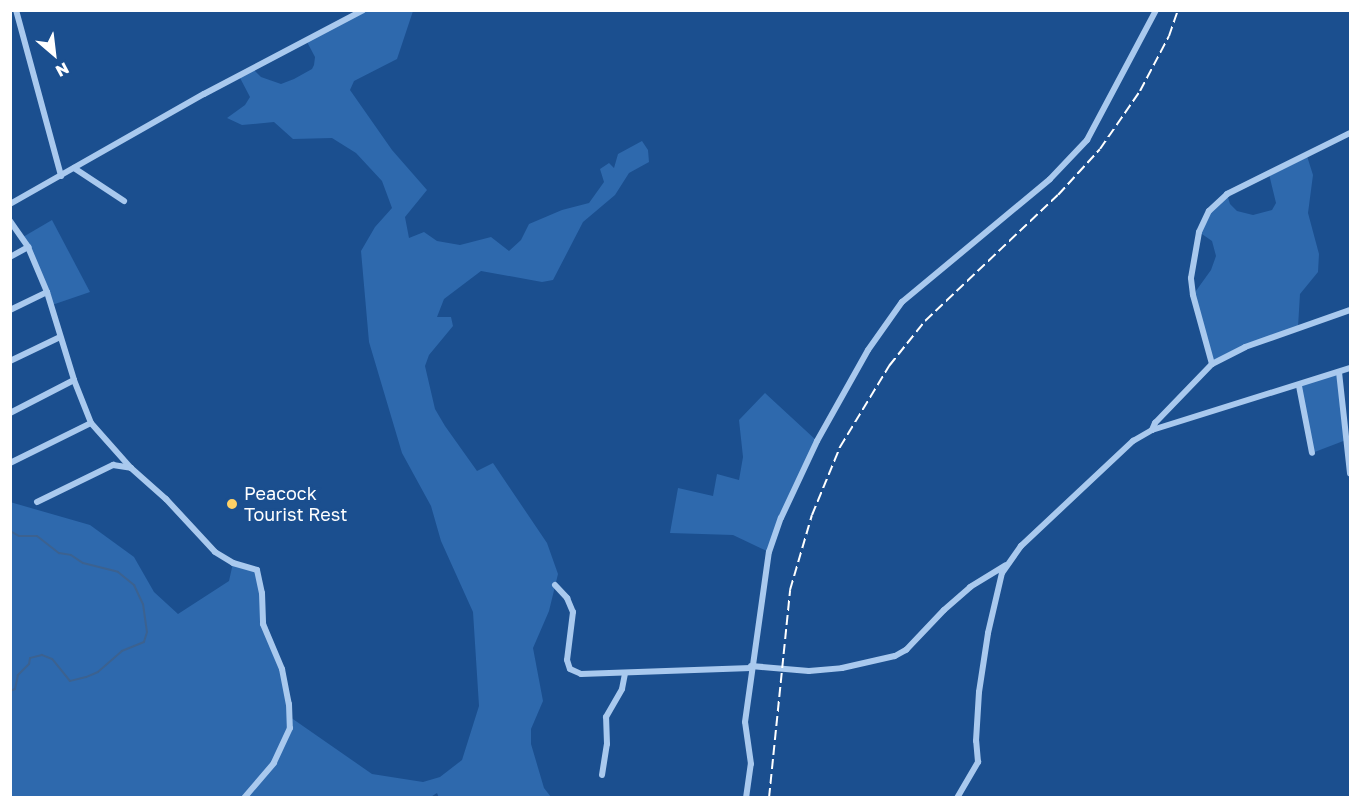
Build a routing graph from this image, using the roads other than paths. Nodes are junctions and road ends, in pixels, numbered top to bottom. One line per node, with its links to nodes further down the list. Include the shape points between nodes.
1 (16, 10): 6 (street)
2 (363, 10): 5 (street)
3 (1156, 10): 32 (street, via 1104,112 1081,147 1050,179 902,302 868,350 817,441 781,518 769,552)
4 (1350, 133): 17 (street, via 1227,194 1209,210 1199,232 1191,279)
5 (74, 168): 6 (street); 7 (street)
6 (61, 176): 8 (street)
7 (124, 201)
8 (10, 204)
9 (10, 221): 10 (street)
10 (28, 247): 11 (street); 12 (street)
11 (10, 256)
12 (47, 291): 13 (street); 15 (street)
13 (10, 310)
14 (1350, 310): 17 (street, via 1245,347)
15 (60, 337): 16 (street); 20 (street)
16 (10, 361)
17 (1212, 364): 24 (street)
18 (1350, 368): 19 (street)
19 (1339, 372): 21 (street); 28 (street)
20 (74, 380): 22 (street); 23 (street)
21 (1299, 386): 24 (street); 25 (street)
22 (10, 413)
23 (91, 423): 26 (street); 27 (street)
24 (1154, 427): 30 (street, via 1132,441 1050,516)
25 (1312, 453)
26 (10, 464)
27 (131, 468): 29 (street, via 113,465); 35 (street, via 215,552 233,563 257,570 261,579 263,624 282,669 290,728 274,763)
28 (1350, 473)
29 (37, 502)
30 (1006, 565): 32 (street, via 970,587 906,650 895,656 809,671); 37 (street, via 988,633 976,741 978,762)
31 (555, 585): 33 (street, via 573,612 567,660 570,669 580,674)
32 (751, 667): 33 (street); 36 (street, via 745,722 751,764)
33 (626, 673): 34 (street, via 606,717)
34 (602, 776)
35 (244, 798)
36 (746, 798)
37 (957, 798)

